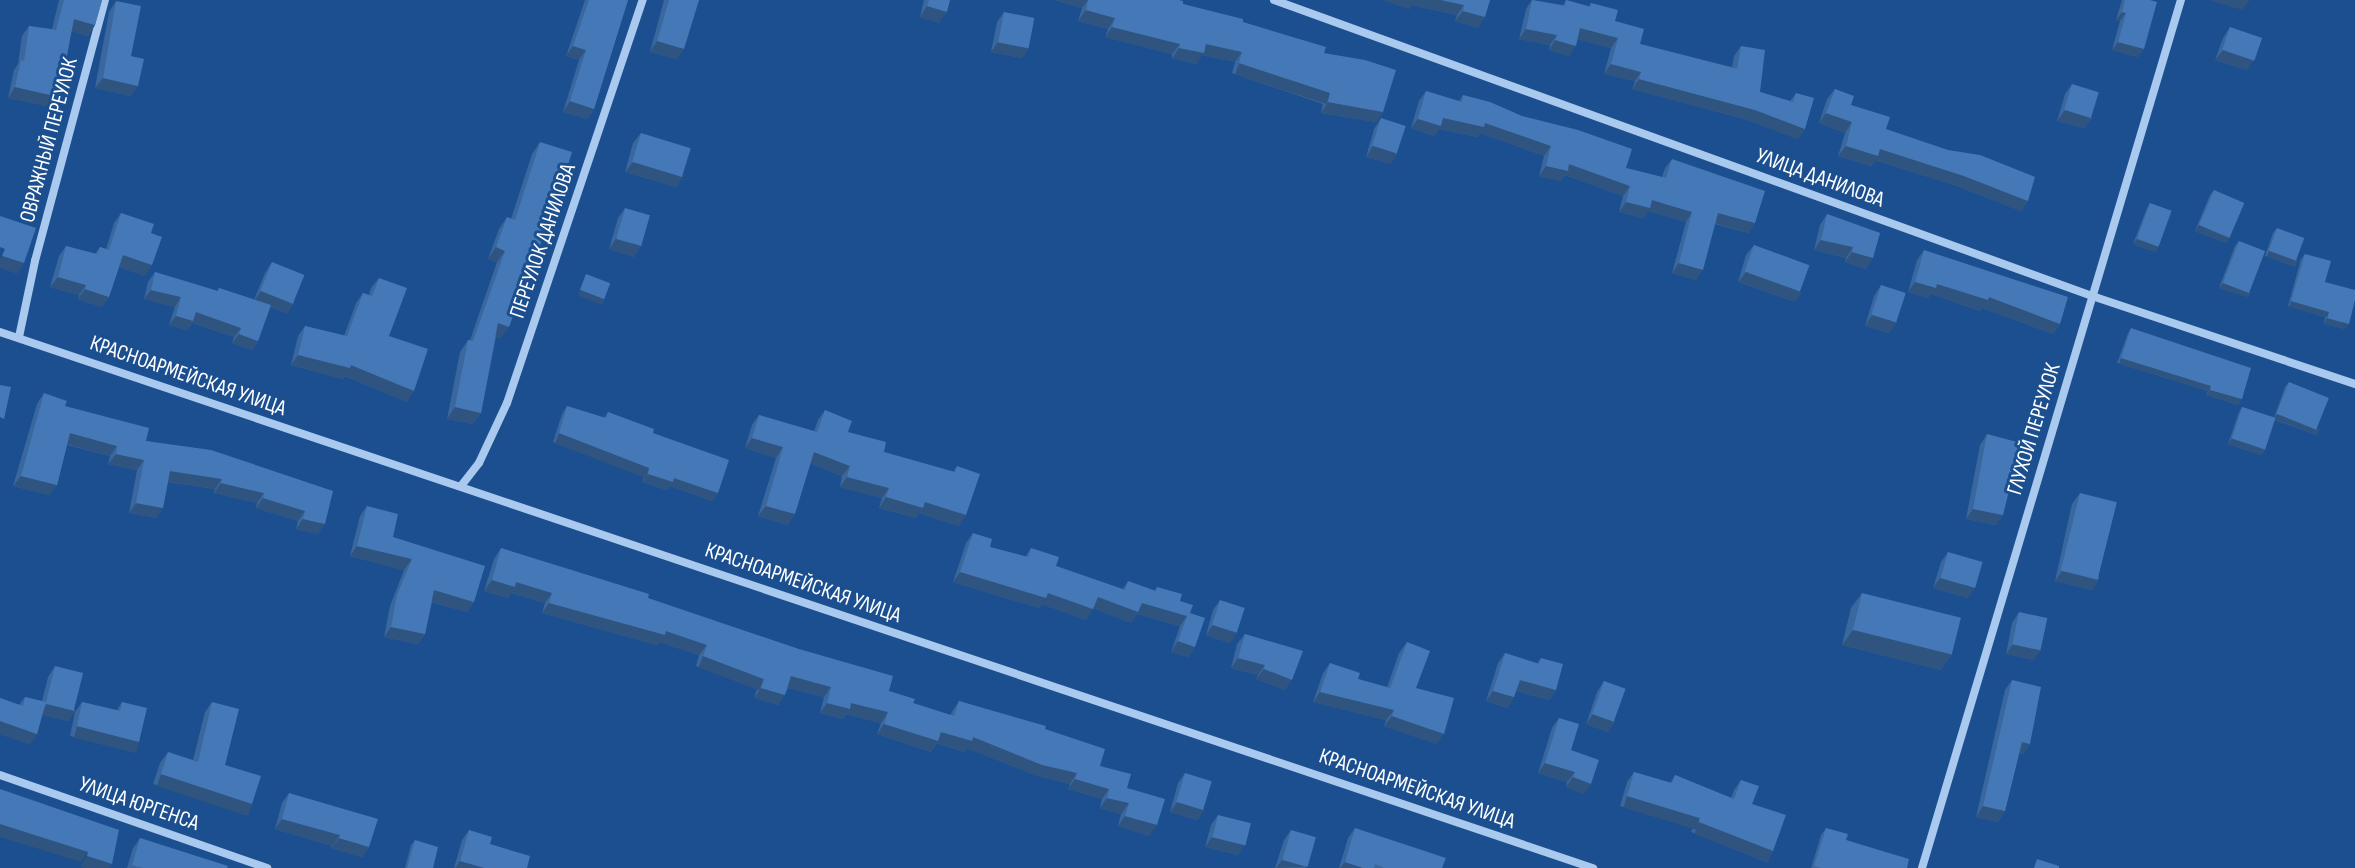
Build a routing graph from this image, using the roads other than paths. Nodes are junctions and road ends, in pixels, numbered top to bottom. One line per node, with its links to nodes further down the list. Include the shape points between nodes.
1 (105, 0): 7 (street, ОВРАЖНЫЙ ПЕРЕУЛОК)
2 (643, 0): 9 (street, ПЕРЕУЛОК ДАНИЛОВА, via 507,403 479,463)
3 (1274, 0): 5 (street, УЛИЦА ДАНИЛОВА)
4 (2181, 0): 5 (street, ГЛУХОЙ ПЕРЕУЛОК)
5 (2092, 296): 8 (street, УЛИЦА ДАНИЛОВА); 13 (street, ГЛУХОЙ ПЕРЕУЛОК)
6 (0, 332): 7 (street, КРАСНОАРМЕЙСКАЯ УЛИЦА)
7 (19, 337): 9 (street, КРАСНОАРМЕЙСКАЯ УЛИЦА)
8 (2355, 384)
9 (461, 486): 12 (street, КРАСНОАРМЕЙСКАЯ УЛИЦА)
10 (0, 775): 11 (street, УЛИЦА ЮРГЕНСА)
11 (267, 868)
12 (1593, 868)
13 (1922, 868)

